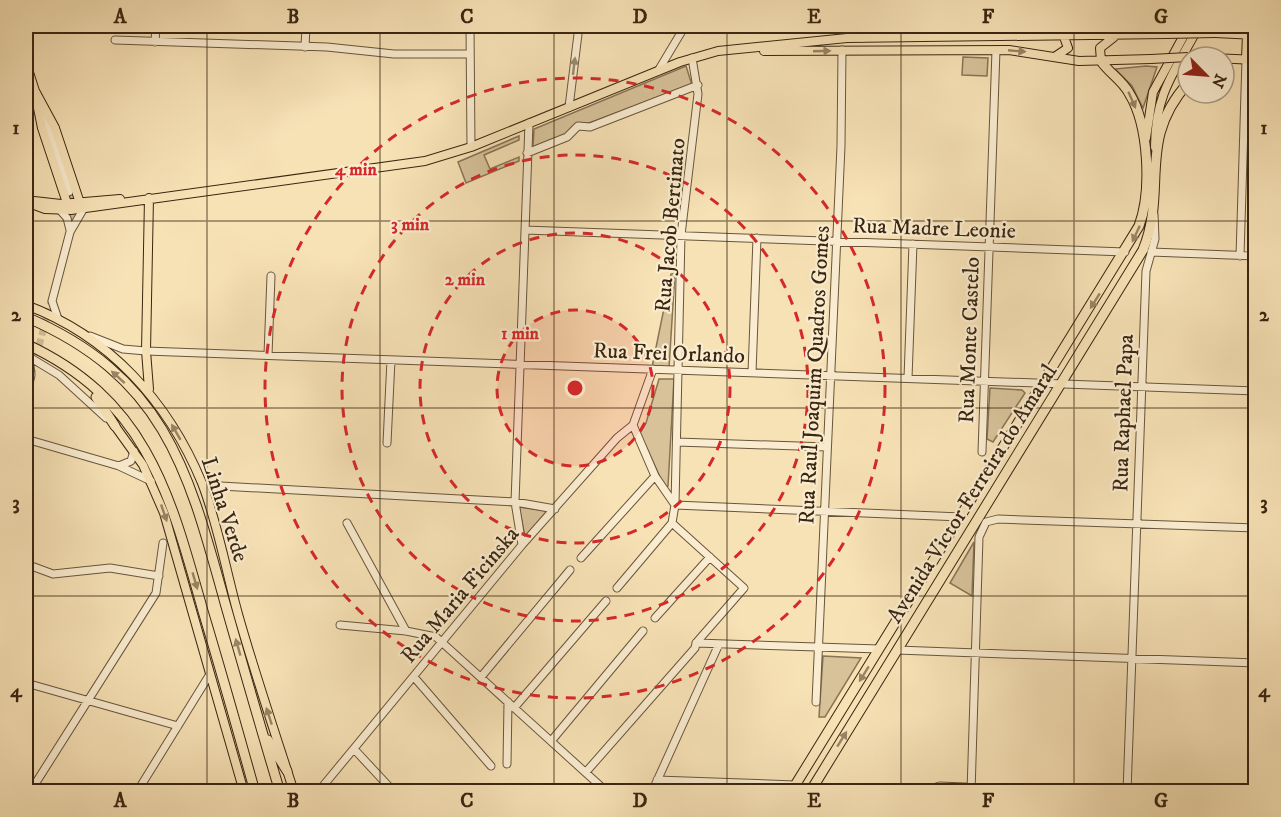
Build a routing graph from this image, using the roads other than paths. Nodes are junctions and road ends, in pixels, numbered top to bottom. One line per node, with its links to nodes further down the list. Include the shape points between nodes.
1 (156, 26): 16 (street)
2 (306, 26): 17 (street)
3 (470, 26): 21 (street)
4 (579, 26): 34 (street, one-way to 4)
5 (685, 26): 29 (street)
6 (844, 26): 13 (street)
7 (1002, 26): 11 (street)
8 (1189, 26): 37 (main road, Rua Raphael Papa, via 1151,100)
9 (1199, 26): 37 (main road, Rua Raphael Papa, via 1161,94)
10 (1251, 35): 12 (main road, bridge); 26 (main road)
11 (996, 36): 13 (main road); 14 (main road)
12 (1114, 37): 14 (main road); 27 (main road, via 1100,48)
13 (862, 38): 18 (main road)
14 (1064, 38): 22 (main road, via 1068,48)
15 (115, 40): 16 (street)
16 (155, 42): 17 (street)
17 (305, 47): 21 (street, via 394,54)
18 (743, 49): 19 (main road, one-way to 19); 23 (main road)
19 (842, 50): 20 (main road); 51 (street, Rua Raul Joaquim Quadros Gomes)
20 (996, 50): 22 (main road, one-way to 22); 53 (street, Rua Monte Castelo)
21 (470, 54): 36 (street)
22 (1052, 56): 27 (main road)
23 (692, 58): 29 (main road); 31 (street, Rua Jacob Bertinato)
24 (1176, 58): 27 (main road, bridge)
25 (1236, 58): 26 (main road)
26 (1251, 59): 56 (street)
27 (1101, 61): 37 (highway, one-way to 37, via 1131,96)
28 (26, 63): 30 (main road)
29 (658, 71): 34 (main road)
30 (29, 80): 32 (main road)
31 (698, 85): 38 (street, via 590,127 578,126 567,137); 49 (street, Rua Jacob Bertinato)
32 (35, 90): 39 (street); 42 (main road, via 44,134); 43 (main road, via 55,128)
33 (1176, 101): 37 (highway)
34 (568, 107): 35 (main road)
35 (529, 123): 36 (main road); 38 (street)
36 (471, 147): 40 (main road, via 407,165)
37 (1150, 149): 44 (highway, Rua Raphael Papa); 46 (highway, Rua Raphael Papa)
38 (527, 153): 47 (street)
39 (69, 192)
40 (149, 198): 43 (main road); 68 (main road)
41 (26, 201): 42 (main road); 45 (main road)
42 (67, 204): 43 (main road)
43 (82, 205): 45 (main road); 48 (street)
44 (1153, 209): 55 (street, Rua Raphael Papa, via 1156,232); 58 (highway, Avenida Victor Ferreira do Amaral, via 1147,240)
45 (60, 210): 48 (street, via 69,220)
46 (1143, 215): 54 (highway, Avenida Victor Ferreira do Amaral, one-way to 54)
47 (525, 230): 49 (street, Rua Madre Leonie); 72 (street)
48 (70, 232): 61 (street)
49 (681, 235): 50 (street, Rua Madre Leonie); 75 (street, Rua Jacob Bertinato)
50 (757, 238): 51 (street, Rua Madre Leonie); 76 (street)
51 (837, 241): 52 (street, Rua Madre Leonie); 78 (street, Rua Raul Joaquim Quadros Gomes)
52 (913, 244): 53 (street, Rua Madre Leonie); 79 (street)
53 (989, 247): 54 (street, Rua Madre Leonie); 80 (street, Rua Monte Castelo)
54 (1126, 252): 82 (highway, Avenida Victor Ferreira do Amaral, one-way to 82)
55 (1151, 252): 56 (street); 59 (street, Rua Raphael Papa)
56 (1240, 256): 57 (street)
57 (1256, 256)
58 (1132, 268): 59 (street, via 1139,265); 83 (highway, Avenida Victor Ferreira do Amaral)
59 (1146, 269): 84 (street, Rua Raphael Papa)
60 (271, 276): 70 (street)
61 (52, 301): 63 (street); 65 (street)
62 (26, 305): 63 (main road, Linha Verde)
63 (38, 310): 65 (main road, Linha Verde)
64 (26, 317): 140 (highway, Linha Verde, one-way to 64, via 202,522 177,453 142,401 107,367 69,339)
65 (58, 319): 66 (main road, Linha Verde)
66 (85, 334): 68 (street, Rua Frei Orlando, via 118,347); 85 (main road, Linha Verde)
67 (26, 344): 81 (highway)
68 (146, 351): 70 (street, Rua Frei Orlando); 85 (main road)
69 (28, 356): 73 (street); 77 (street)
70 (268, 356): 71 (street, Rua Frei Orlando)
71 (391, 360): 72 (street, Rua Frei Orlando); 92 (street)
72 (520, 364): 74 (street, Rua Frei Orlando); 100 (street)
73 (44, 365): 77 (street); 89 (street)
74 (653, 369): 75 (street, Rua Frei Orlando); 88 (street)
75 (678, 370): 76 (street, Rua Frei Orlando); 91 (street, Rua Jacob Bertinato)
76 (752, 373): 78 (street, Rua Frei Orlando)
77 (31, 375): 87 (street)
78 (830, 376): 79 (street, Rua Frei Orlando); 93 (street, Rua Raul Joaquim Quadros Gomes)
79 (908, 378): 80 (street, Rua Frei Orlando)
80 (986, 381): 82 (street, Rua Frei Orlando); 95 (street, Rua Monte Castelo)
81 (86, 383): 89 (highway); 154 (highway, one-way to 154, via 137,436 165,485)
82 (1044, 383): 83 (street, Rua Frei Orlando); 104 (highway, Avenida Victor Ferreira do Amaral)
83 (1061, 384): 84 (street, Rua Frei Orlando); 127 (highway, Avenida Victor Ferreira do Amaral)
84 (1142, 387): 86 (street, Rua Frei Orlando); 107 (street, Rua Raphael Papa)
85 (149, 391): 99 (main road, Linha Verde, one-way to 85, via 176,431)
86 (1256, 391)
87 (26, 398)
88 (633, 425): 97 (street); 102 (street, Rua Maria Ficinska)
89 (115, 426): 94 (main road)
90 (26, 439): 96 (street)
91 (677, 442): 93 (street); 101 (street, Rua Jacob Bertinato)
92 (387, 443)
93 (827, 447): 103 (street, Rua Raul Joaquim Quadros Gomes)
94 (134, 451): 96 (street, via 129,464); 98 (main road)
95 (982, 452)
96 (119, 466): 98 (street)
97 (656, 476): 101 (street); 112 (street)
98 (151, 481): 131 (main road, one-way to 131, via 171,535)
99 (202, 485): 100 (street); 145 (main road, Linha Verde, one-way to 99)
100 (515, 502): 102 (street); 110 (street)
101 (675, 505): 103 (street); 106 (street, Rua Jacob Bertinato)
102 (555, 509): 110 (street, Rua Maria Ficinska)
103 (825, 511): 104 (street); 125 (street, Rua Raul Joaquim Quadros Gomes)
104 (961, 517): 126 (highway, Avenida Victor Ferreira do Amaral)
105 (347, 523): 120 (street)
106 (672, 523): 111 (street); 116 (street)
107 (1137, 524): 108 (street); 128 (street, via 998,519 983,525 979,537); 129 (street, Rua Raphael Papa)
108 (1256, 528)
109 (163, 543): 115 (street)
110 (522, 545): 122 (street, Rua Maria Ficinska)
111 (710, 557): 118 (street); 123 (street, via 744,588)
112 (581, 558)
113 (26, 564): 115 (street, via 53,574 110,568)
114 (570, 570): 133 (street)
115 (159, 576): 135 (street, via 156,593)
116 (617, 588)
117 (606, 601): 138 (street)
118 (655, 618)
119 (340, 625): 120 (street)
120 (406, 631): 122 (street, via 430,634)
121 (643, 631): 141 (street)
122 (442, 642): 132 (street, Rua Maria Ficinska); 133 (street)
123 (696, 643): 124 (street); 146 (street)
124 (719, 644): 125 (street); 147 (street)
125 (819, 647): 126 (street); 137 (street, Rua Raul Joaquim Quadros Gomes)
126 (879, 649): 148 (highway, Avenida Victor Ferreira do Amaral, one-way to 148)
127 (897, 650): 128 (street); 150 (highway, Avenida Victor Ferreira do Amaral, one-way to 127)
128 (976, 653): 129 (street); 149 (street)
129 (1132, 658): 130 (street); 163 (street, Rua Raphael Papa)
130 (1256, 663)
131 (210, 674): 139 (street); 153 (main road)
132 (414, 677): 142 (street, Rua Maria Ficinska); 144 (street)
133 (481, 677): 136 (street)
134 (26, 683): 135 (street)
135 (88, 701): 139 (street); 151 (street)
136 (508, 702): 138 (street); 143 (street)
137 (816, 702)
138 (514, 708): 141 (street)
139 (178, 726): 152 (street)
140 (262, 729): 145 (highway); 155 (highway, Linha Verde)
141 (552, 740): 146 (street)
142 (354, 748): 157 (street, Rua Maria Ficinska); 158 (street)
143 (507, 764)
144 (492, 766)
145 (287, 771): 156 (main road, Linha Verde)
146 (586, 771): 159 (street)
147 (657, 780): 148 (street); 160 (street)
148 (793, 789): 150 (street)
149 (971, 790): 161 (street, via 931,787); 162 (street)
150 (812, 791)
151 (30, 792)
152 (137, 792)
153 (244, 792)
154 (255, 792)
155 (280, 792)
156 (294, 792)
157 (318, 792)
158 (394, 792)
159 (607, 792)
160 (652, 792)
161 (917, 792)
162 (1086, 792)
163 (1127, 792)

